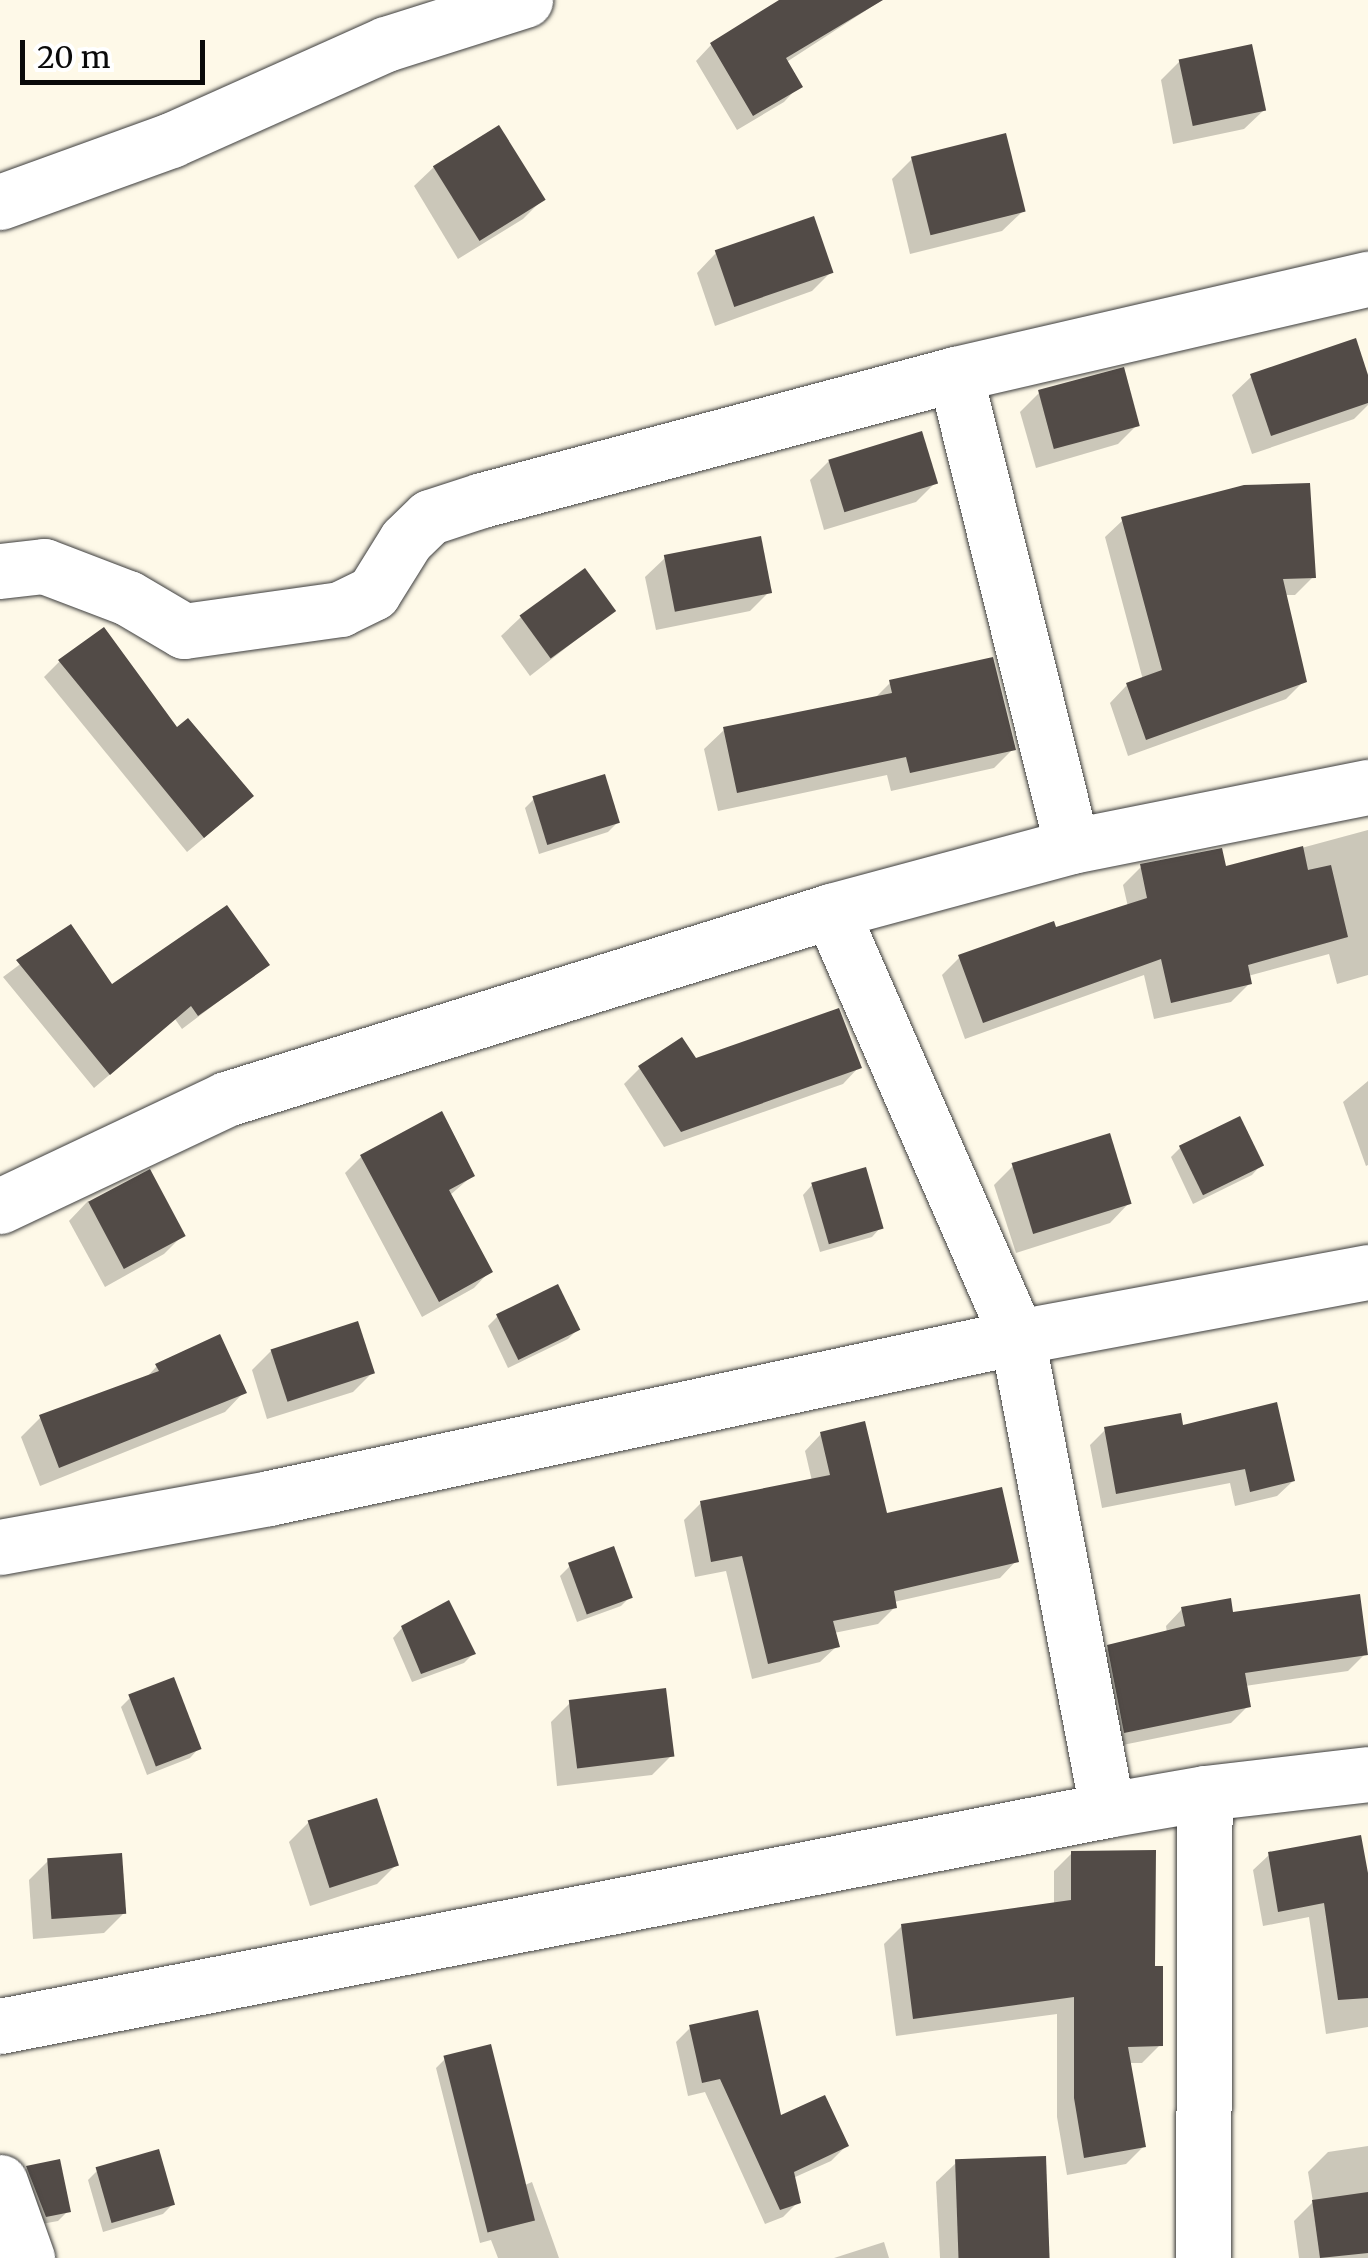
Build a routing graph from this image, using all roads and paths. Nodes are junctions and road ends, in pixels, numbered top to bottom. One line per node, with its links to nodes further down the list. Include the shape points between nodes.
1 (422, 0): 3 (street)
2 (525, 0): 3 (street)
3 (386, 44): 4 (street, via 172,140)
4 (0, 202)
5 (1368, 279): 6 (street)
6 (955, 374): 7 (street, via 430,517 406,540 373,593 340,609 184,632 128,598 44,566); 9 (street)
7 (0, 571)
8 (1368, 786): 9 (street)
9 (1072, 846): 10 (street)
10 (831, 911): 11 (street, via 226,1099); 13 (street)
11 (0, 1206)
12 (1368, 1272): 13 (street)
13 (1017, 1337): 14 (street, via 269,1498); 17 (street)
14 (0, 1547)
15 (1368, 1774): 16 (street)
16 (1206, 1792): 17 (street); 21 (street)
17 (1107, 1810): 18 (street)
18 (0, 2026)
19 (0, 2182): 20 (street)
20 (27, 2258)
21 (1203, 2258)

